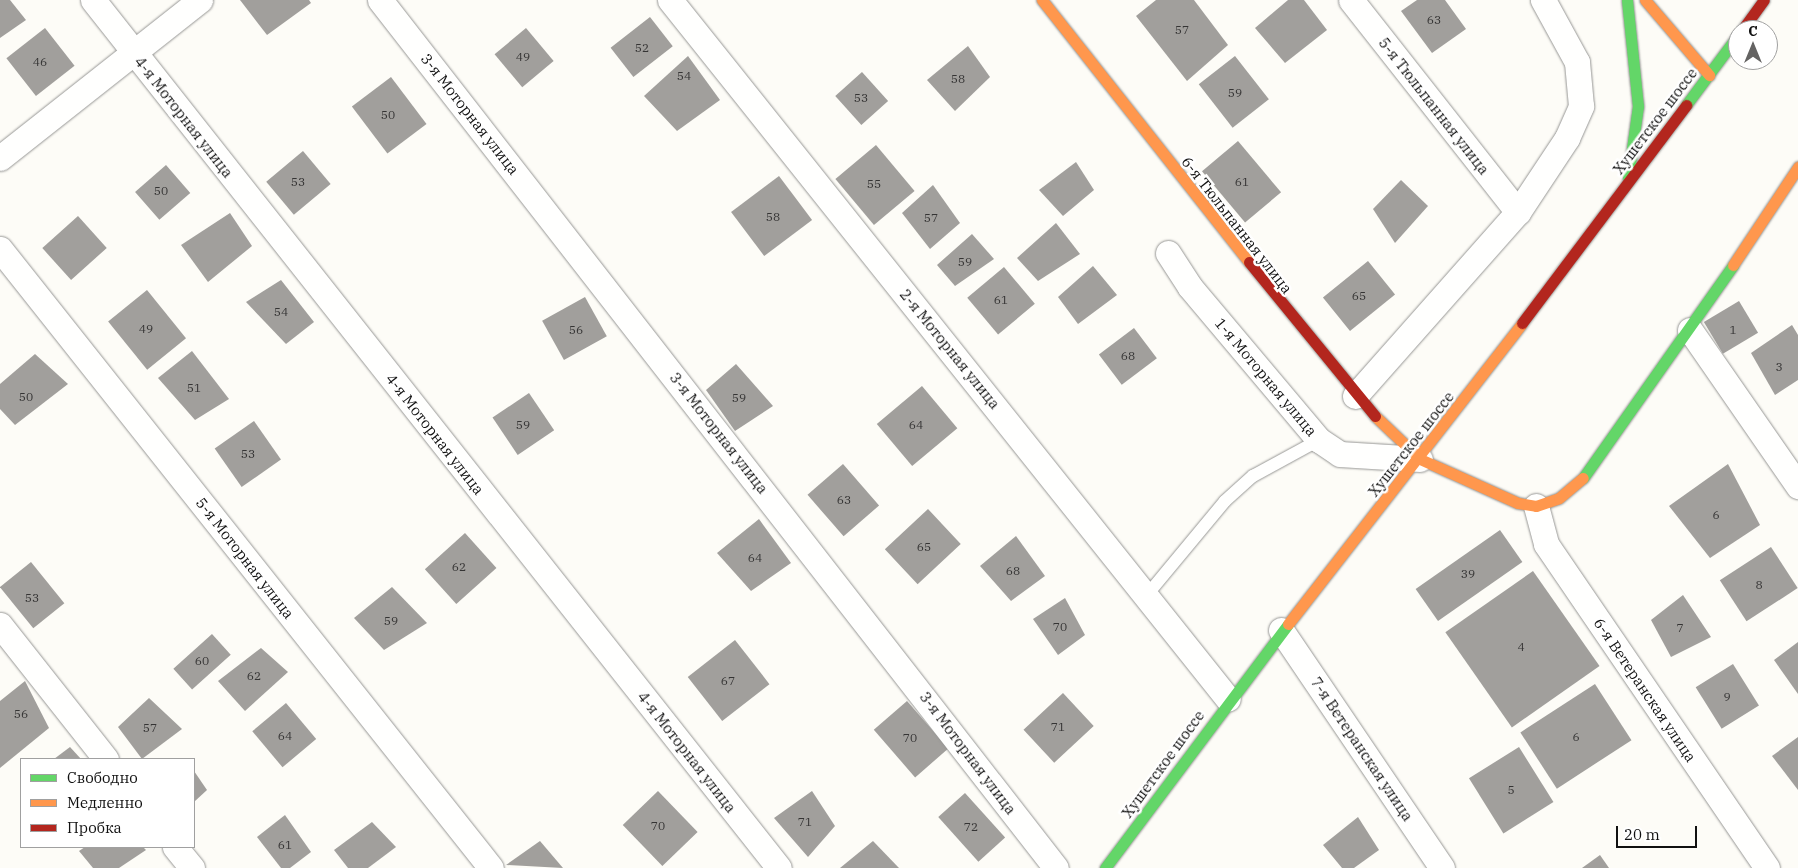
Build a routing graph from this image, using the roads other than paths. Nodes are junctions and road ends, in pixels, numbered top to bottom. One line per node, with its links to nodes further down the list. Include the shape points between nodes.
1 (92, 0): 13 (street, 4-я Моторная улица)
2 (200, 0): 13 (street)
3 (380, 0): 37 (street, 3-я Моторная улица)
4 (670, 0): 27 (street, 2-я Моторная улица)
5 (1042, 0): 22 (main road, 6-я Тюльпанная улица)
6 (1351, 0): 18 (street, 5-я Тюльпанная улица)
7 (1543, 0): 18 (street, via 1577,62 1581,106 1567,138)
8 (1627, 0): 17 (main road, via 1638,106)
9 (1645, 0): 14 (main road)
10 (1764, 0): 11 (main road)
11 (1749, 20)
12 (1728, 49): 14 (main road, Хушетское шоссе)
13 (132, 51): 15 (street); 36 (street, 4-я Моторная улица)
14 (1709, 75): 17 (main road, Хушетское шоссе)
15 (0, 158)
16 (1798, 167): 21 (main road)
17 (1627, 183): 24 (main road, Хушетское шоссе)
18 (1518, 212): 22 (street)
19 (0, 249): 35 (street, 5-я Моторная улица)
20 (1168, 252): 23 (street, 1-я Моторная улица, via 1190,287)
21 (1690, 330): 25 (street); 26 (main road, via 1581,481 1559,498)
22 (1354, 396): 24 (main road, 6-я Тюльпанная улица)
23 (1318, 440): 24 (street, 1-я Моторная улица, via 1340,454); 27 (lane, via 1254,476 1225,501)
24 (1420, 458): 26 (main road, 6-я Тюльпанная улица, via 1492,494); 29 (main road, Хушетское шоссе)
25 (1798, 486)
26 (1536, 506): 39 (street, 6-я Ветеранская улица, via 1546,544)
27 (1147, 595): 30 (street, 2-я Моторная улица)
28 (0, 625): 31 (street)
29 (1282, 630): 30 (main road, Хушетское шоссе); 38 (street, 7-я Ветеранская улица)
30 (1228, 698): 33 (main road, Хушетское шоссе)
31 (105, 758)
32 (176, 848): 34 (street)
33 (1114, 864)
34 (192, 868)
35 (491, 868)
36 (779, 868)
37 (1056, 868)
38 (1442, 868)
39 (1767, 868)

